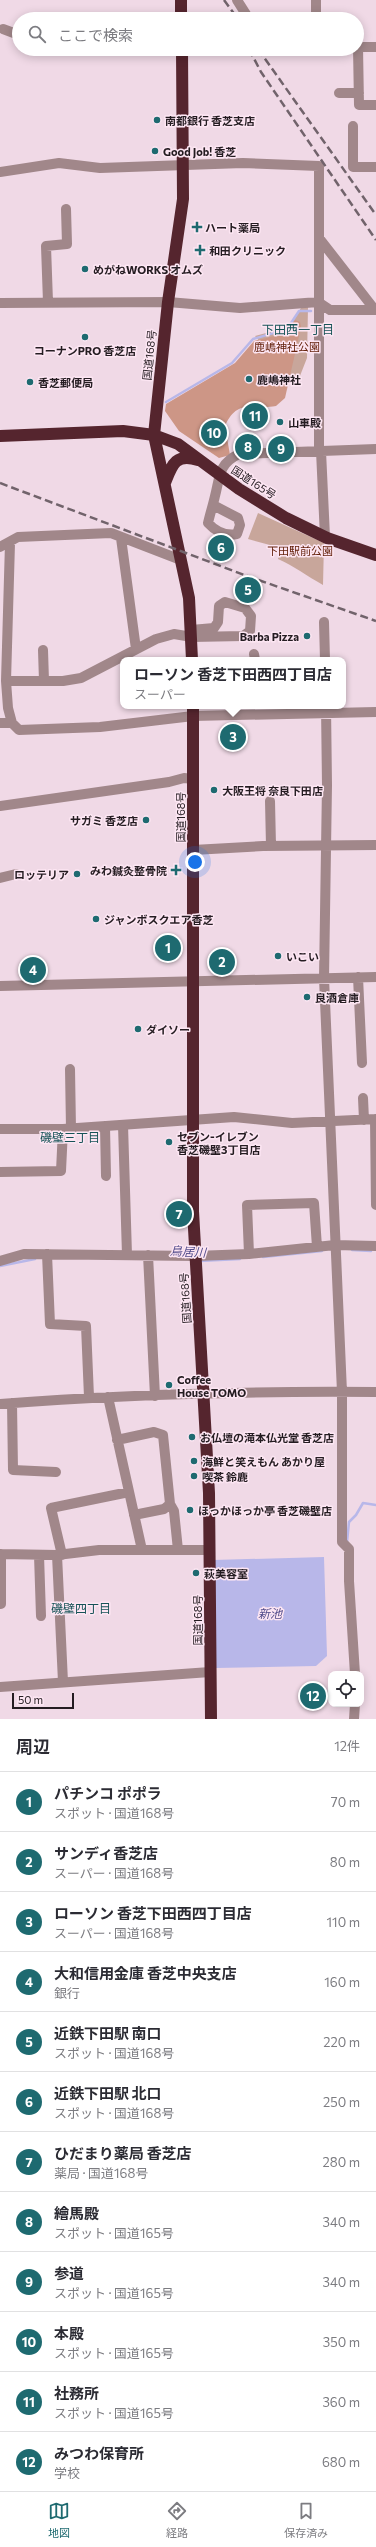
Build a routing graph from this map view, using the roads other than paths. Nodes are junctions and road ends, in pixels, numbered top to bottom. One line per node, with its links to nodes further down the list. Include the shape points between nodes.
1 (181, 0): 4 (highway)
2 (237, 0): 5 (street)
3 (316, 0): 6 (street)
4 (181, 12)
5 (245, 12)
6 (316, 12)
7 (3, 29): 8 (street)
8 (12, 32)
9 (364, 47): 10 (street)
10 (376, 47)
11 (182, 56): 17 (highway, 国道168号)
12 (357, 56): 14 (street)
13 (339, 93): 14 (street)
14 (359, 93): 15 (street, via 359,105)
15 (376, 105)
16 (353, 126): 18 (street, via 353,166)
17 (182, 167): 19 (street, via 100,168 59,163); 21 (street, via 243,163 319,166); 23 (highway, 国道168号, via 182,199)
18 (376, 167)
19 (0, 172)
20 (66, 209): 22 (street, via 67,244 46,246)
21 (320, 238): 24 (street); 26 (street)
22 (48, 302): 23 (street); 25 (street)
23 (168, 302): 24 (street, via 240,308); 27 (highway, 国道168号)
24 (318, 302): 26 (street, via 330,310); 30 (street)
25 (0, 303)
26 (376, 310)
27 (154, 435): 28 (highway, 国道165号, via 123,431); 31 (highway, 国道165号, via 178,444); 33 (highway, 国道168号)
28 (0, 436)
29 (376, 449): 30 (street)
30 (320, 451): 32 (street, via 239,454 230,458); 35 (street)
31 (198, 460): 32 (highway, 国道165号); 33 (highway, via 191,457 176,460 171,465)
32 (218, 474): 34 (street); 35 (highway, 国道165号, via 259,503)
33 (165, 483): 40 (highway, 国道168号)
34 (213, 505)
35 (325, 537): 39 (highway, 国道165号)
36 (121, 538): 37 (street, via 111,533 18,537); 40 (street); 43 (street)
37 (10, 543): 38 (street); 45 (street)
38 (0, 547)
39 (376, 555)
40 (181, 560): 42 (highway, 国道168号, via 189,598)
41 (324, 622): 49 (street)
42 (191, 633): 42 (street, via 214,628 218,622 219,606 225,602 245,608 251,616 250,631 243,636); 43 (street, via 156,639); 48 (highway, 国道168号)
43 (136, 649): 47 (street)
44 (43, 650): 51 (street)
45 (3, 656): 50 (street)
46 (120, 657): 51 (street, via 81,678)
47 (121, 657)
48 (192, 657)
49 (325, 657)
50 (6, 681): 51 (street); 57 (street)
51 (44, 681)
52 (257, 710): 53 (street); 54 (street)
53 (326, 710): 55 (street); 63 (street)
54 (193, 711): 57 (street, via 100,727 19,730); 58 (highway, 国道168号)
55 (376, 712)
56 (0, 723): 57 (street)
57 (12, 723)
58 (193, 779): 60 (street, via 184,778); 64 (highway, 国道168号)
59 (270, 801): 62 (street)
60 (0, 806)
61 (376, 845): 63 (street)
62 (271, 846): 63 (street); 64 (street)
63 (325, 846): 69 (street)
64 (193, 850): 70 (highway, 国道168号)
65 (16, 874): 66 (street)
66 (0, 878)
67 (358, 977): 68 (street); 69 (street); 72 (street)
68 (376, 977)
69 (324, 978): 70 (street); 78 (street)
70 (191, 983): 71 (street); 76 (highway, 国道168号)
71 (0, 986)
72 (362, 1063)
73 (70, 1069): 82 (street)
74 (363, 1098): 77 (street)
75 (375, 1119): 77 (street); 85 (street)
76 (193, 1120): 78 (street, via 245,1117 292,1123); 79 (street); 93 (highway, 国道168号)
77 (364, 1120): 78 (street)
78 (330, 1122): 88 (street)
79 (123, 1125): 80 (street); 91 (street)
80 (105, 1126): 82 (street); 84 (street)
81 (0, 1129): 82 (street)
82 (67, 1129): 83 (street, via 60,1172)
83 (0, 1172)
84 (106, 1176)
85 (376, 1205)
86 (376, 1246): 88 (street)
87 (317, 1247): 88 (street); 90 (street); 90 (street, via 314,1203 246,1205)
88 (335, 1248): 95 (street)
89 (48, 1254): 91 (street); 94 (street, via 24,1254); 99 (street, via 50,1324 86,1326)
90 (249, 1254): 93 (street)
91 (127, 1255): 92 (street)
92 (148, 1255): 93 (street); 98 (street)
93 (195, 1261): 97 (highway, 国道168号)
94 (0, 1262)
95 (342, 1392): 96 (street); 97 (street, via 294,1391); 116 (street, via 342,1542 349,1549)
96 (376, 1392)
97 (206, 1395): 98 (street); 110 (highway, 国道168号)
98 (155, 1396): 100 (street)
99 (89, 1397): 100 (street); 101 (street)
100 (108, 1397): 103 (street)
101 (12, 1403): 102 (street); 104 (street, via 13,1470)
102 (0, 1404)
103 (118, 1440): 105 (street); 106 (street, via 154,1432 163,1435)
104 (56, 1472)
105 (129, 1492): 107 (street); 113 (street, via 51,1508)
106 (170, 1504): 107 (street, via 164,1509); 109 (street, via 174,1511)
107 (134, 1515): 108 (street)
108 (142, 1550): 109 (street); 113 (street, via 99,1550)
109 (178, 1550): 110 (street)
110 (210, 1550): 117 (highway, 国道168号)
111 (1, 1554): 112 (street); 114 (street)
112 (39, 1555): 113 (street); 115 (street)
113 (60, 1555): 118 (street)
114 (2, 1604)
115 (41, 1616)
116 (355, 1671)
117 (210, 1672): 118 (street); 121 (highway, 国道168号)
118 (63, 1682): 119 (street)
119 (0, 1686)
120 (355, 1707): 122 (street)
121 (211, 1719)
122 (354, 1719)

